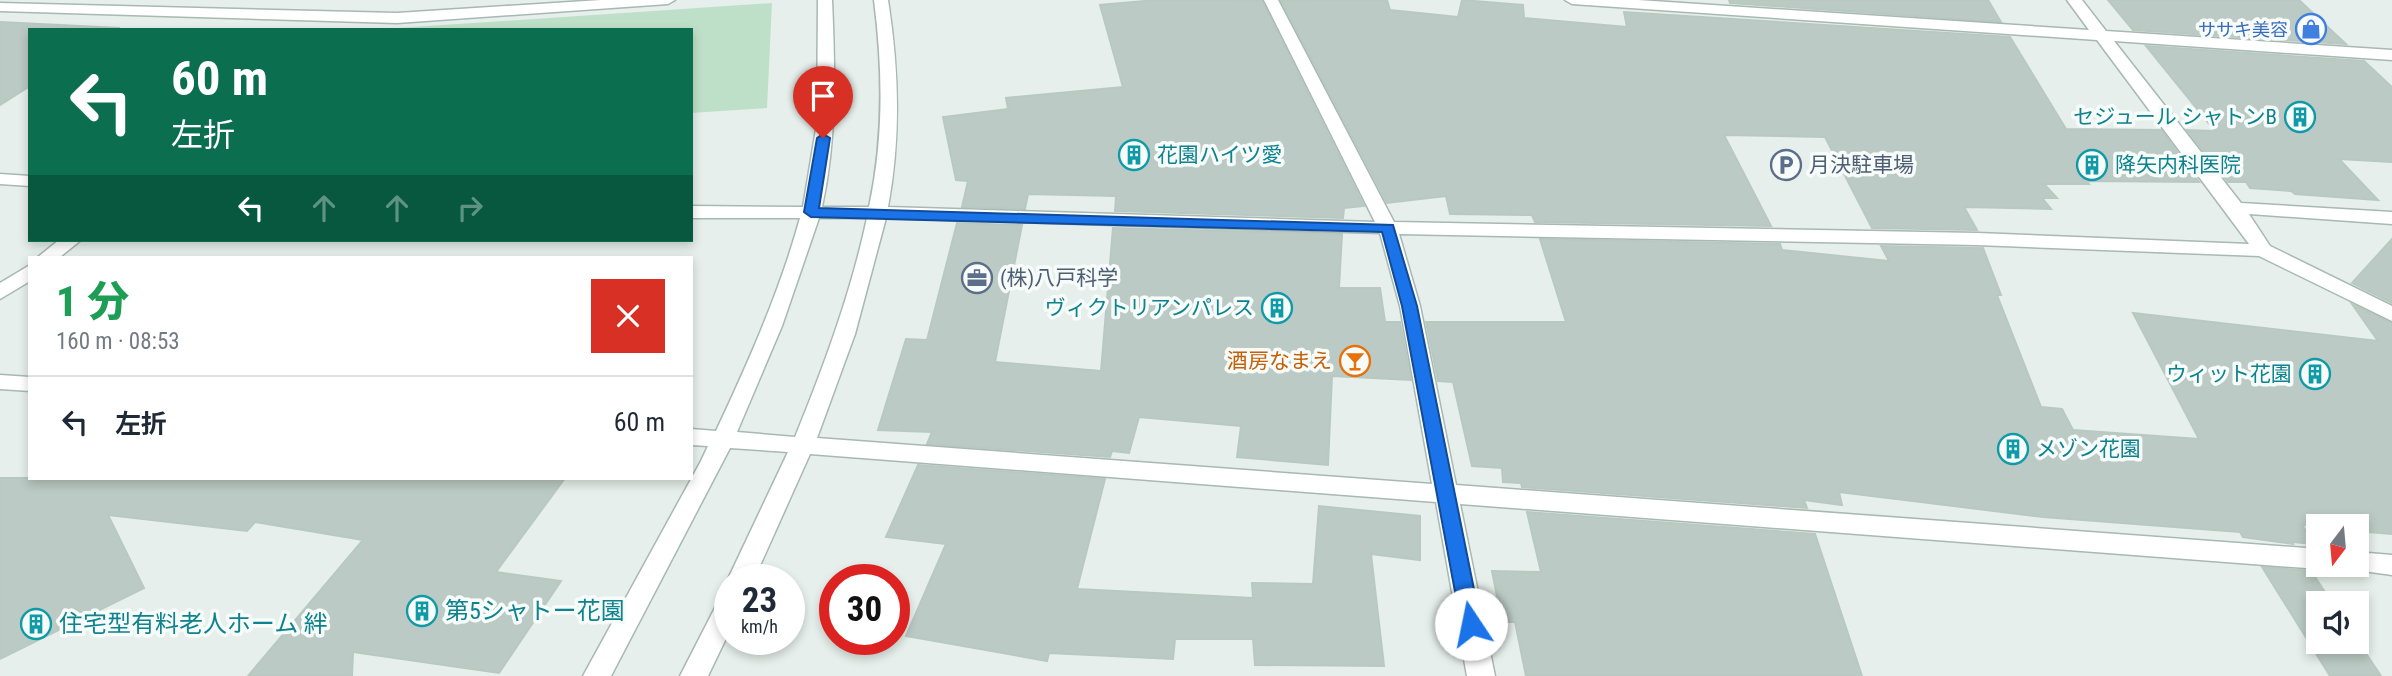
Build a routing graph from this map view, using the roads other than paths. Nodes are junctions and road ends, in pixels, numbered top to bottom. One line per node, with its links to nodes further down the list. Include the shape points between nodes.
1 (383, 0): 9 (street)
2 (668, 0): 9 (street)
3 (825, 0): 17 (street, via 828,86)
4 (881, 0): 18 (street, via 891,91)
5 (1271, 0): 20 (street)
6 (1572, 0): 11 (street)
7 (2074, 0): 11 (street)
8 (0, 7): 9 (street)
9 (361, 18): 10 (street)
10 (348, 28)
11 (2100, 35): 12 (street); 15 (street)
12 (2392, 55)
13 (0, 179): 14 (street)
14 (28, 181)
15 (2235, 208): 19 (street); 22 (street)
16 (693, 212): 17 (street)
17 (811, 212): 18 (street); 30 (street, via 790,278)
18 (877, 212): 20 (street); 31 (street, via 859,283)
19 (2392, 218)
20 (1388, 228): 22 (street, via 1976,239); 32 (street, via 1409,306)
21 (68, 242): 23 (street)
22 (2263, 250): 26 (street)
23 (49, 256)
24 (28, 272): 25 (street)
25 (0, 293)
26 (2392, 314)
27 (0, 382): 28 (street)
28 (28, 384)
29 (693, 437): 30 (street)
30 (724, 440): 31 (street); 38 (street, via 707,479)
31 (804, 444): 32 (street); 35 (street)
32 (1446, 494): 33 (street); 40 (street)
33 (2306, 558)
34 (2370, 563): 36 (street)
35 (748, 564)
36 (2392, 565)
37 (714, 635): 39 (street)
38 (597, 676)
39 (694, 676)
40 (1482, 676)

